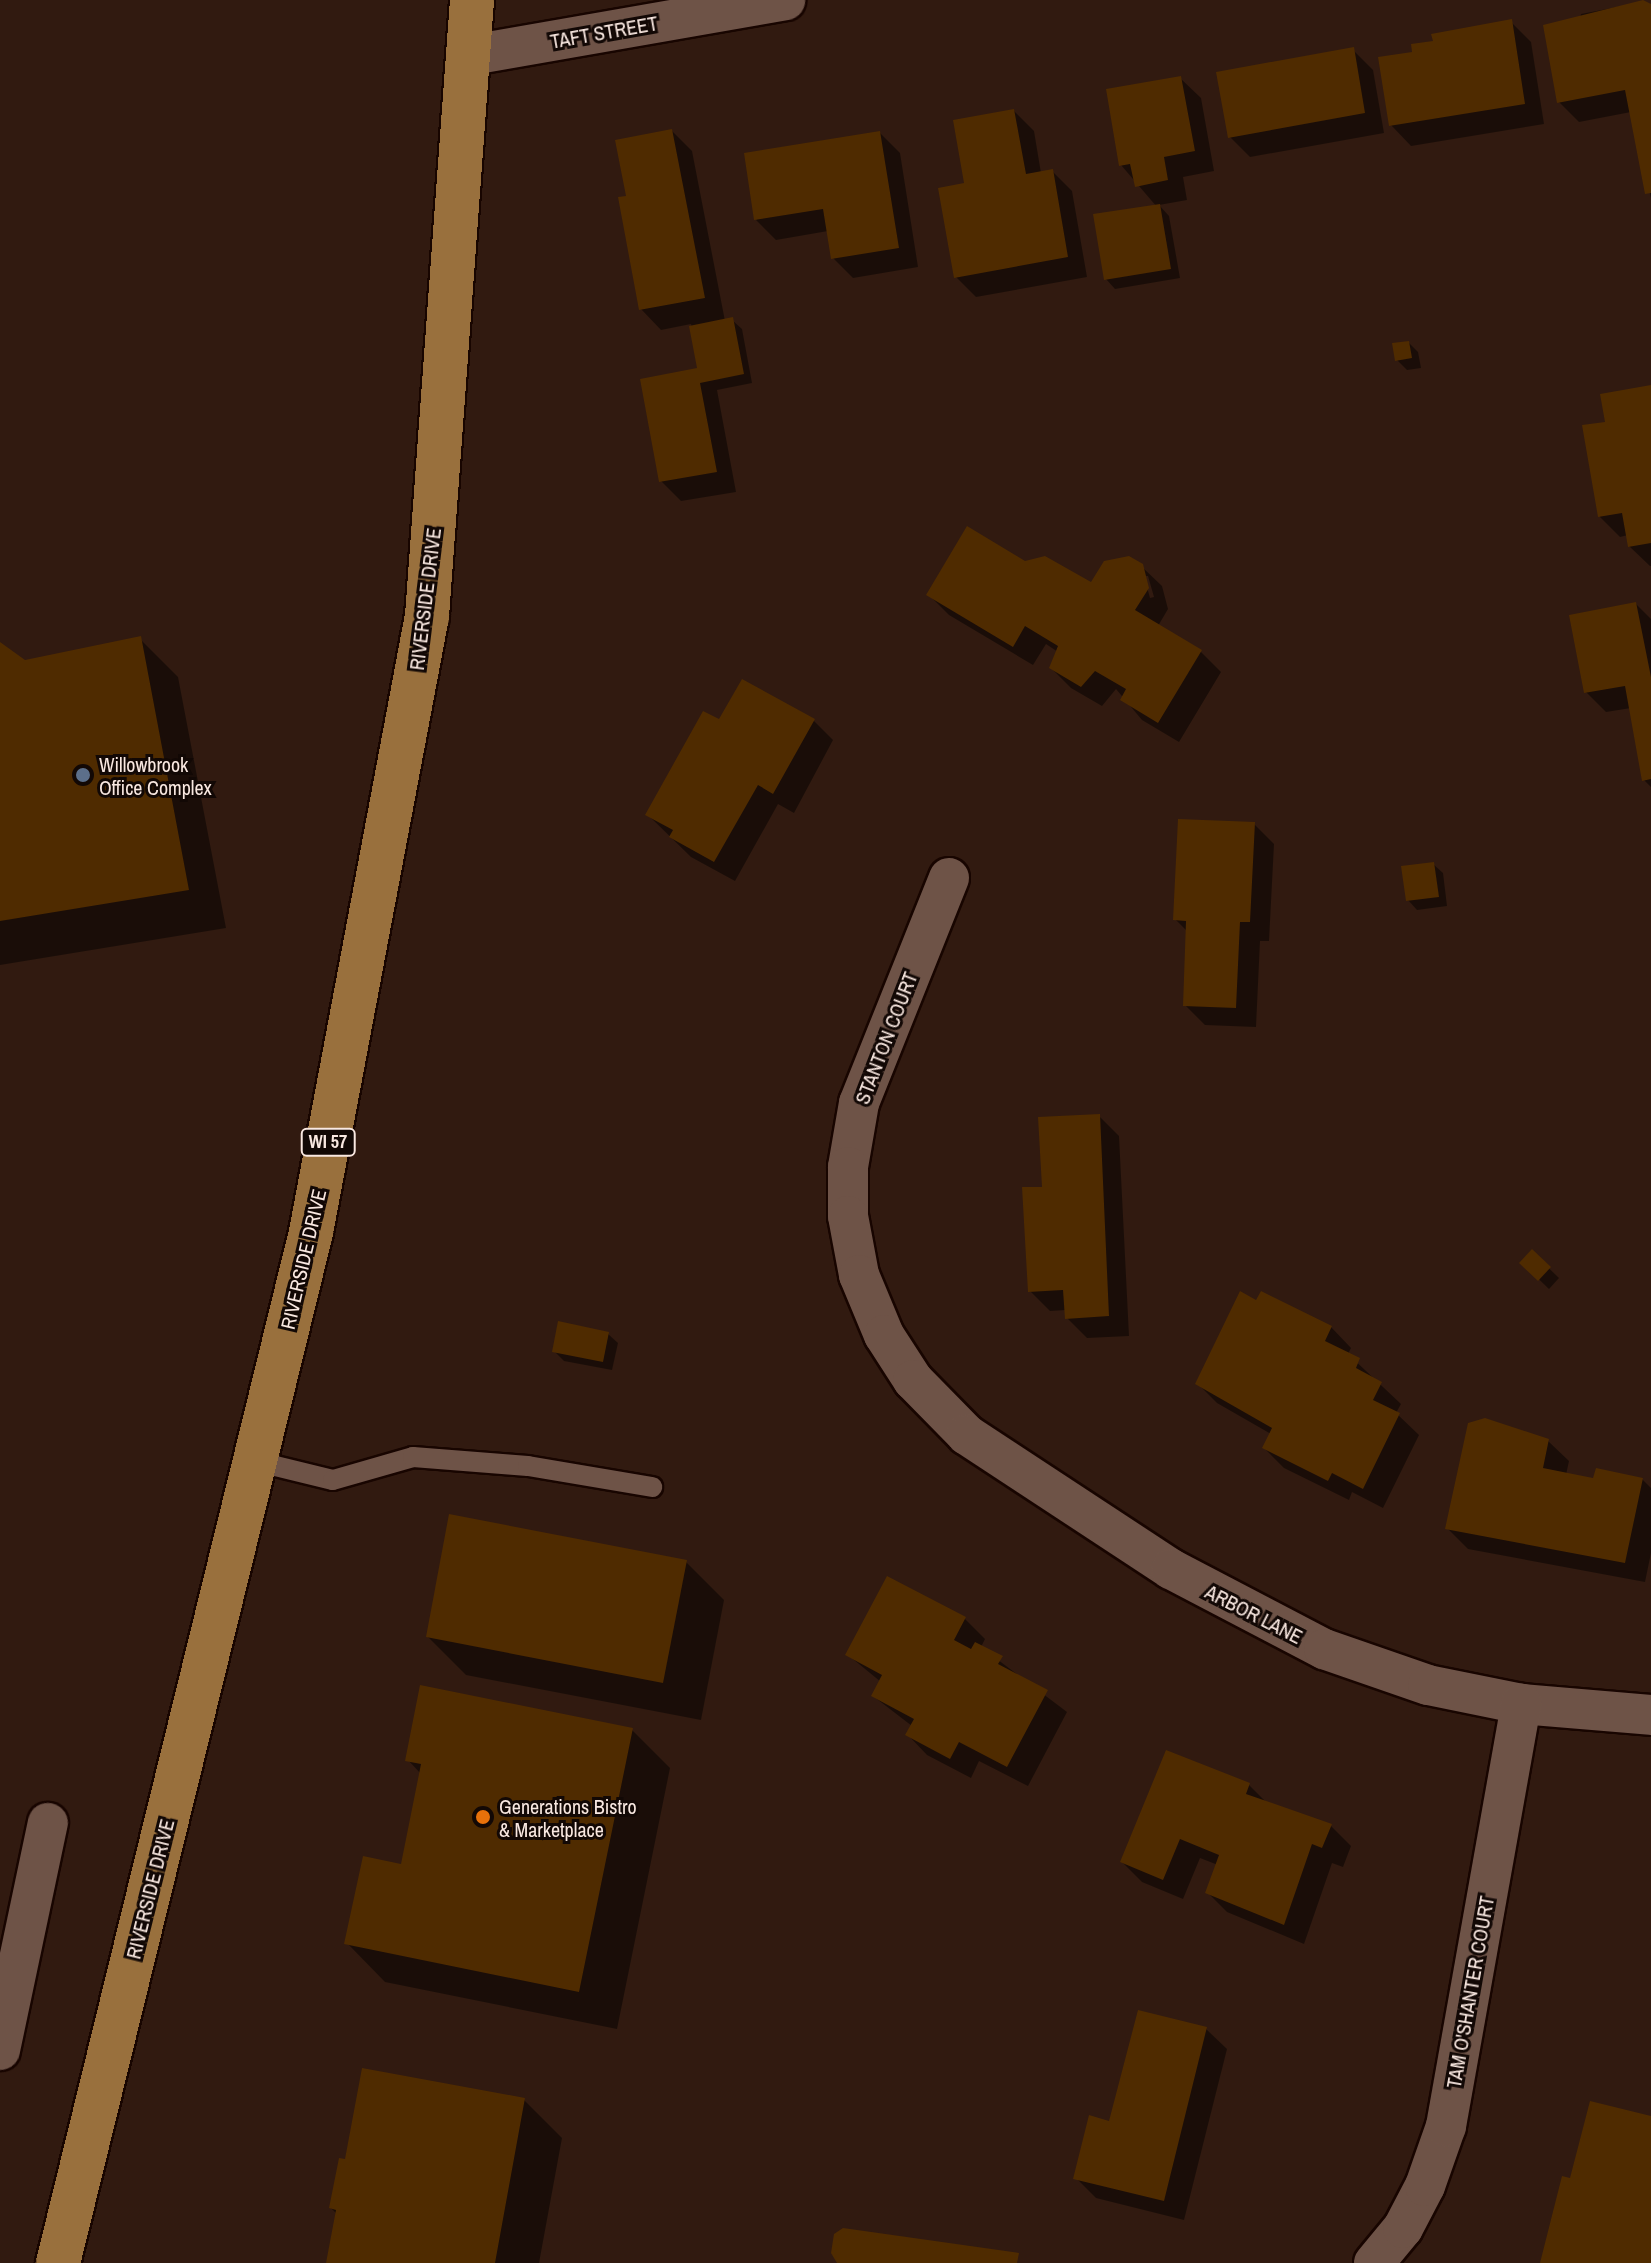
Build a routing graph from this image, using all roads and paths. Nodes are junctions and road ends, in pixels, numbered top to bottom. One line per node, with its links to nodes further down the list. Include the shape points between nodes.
1 (472, 0): 3 (main road, RIVERSIDE DRIVE / WI 57)
2 (785, 0): 3 (street, TAFT STREET)
3 (471, 55): 6 (main road, RIVERSIDE DRIVE / WI 57, via 427,616 311,1232)
4 (949, 878): 5 (street, STANTON COURT, via 859,1103 848,1167 848,1216 859,1275 884,1335)
5 (913, 1380): 8 (street, ARBOR LANE, via 967,1435 1225,1602 1324,1649 1428,1685)
6 (255, 1461): 7 (lane, via 333,1480 413,1457 528,1466); 12 (main road, RIVERSIDE DRIVE / WI 57)
7 (652, 1487)
8 (1521, 1704): 9 (street, ARBOR LANE); 13 (street, TAM O'SHANTER COURT, via 1446,2126 1403,2228)
9 (1651, 1715)
10 (48, 1823): 11 (street)
11 (0, 2050)
12 (58, 2263)
13 (1374, 2263)

